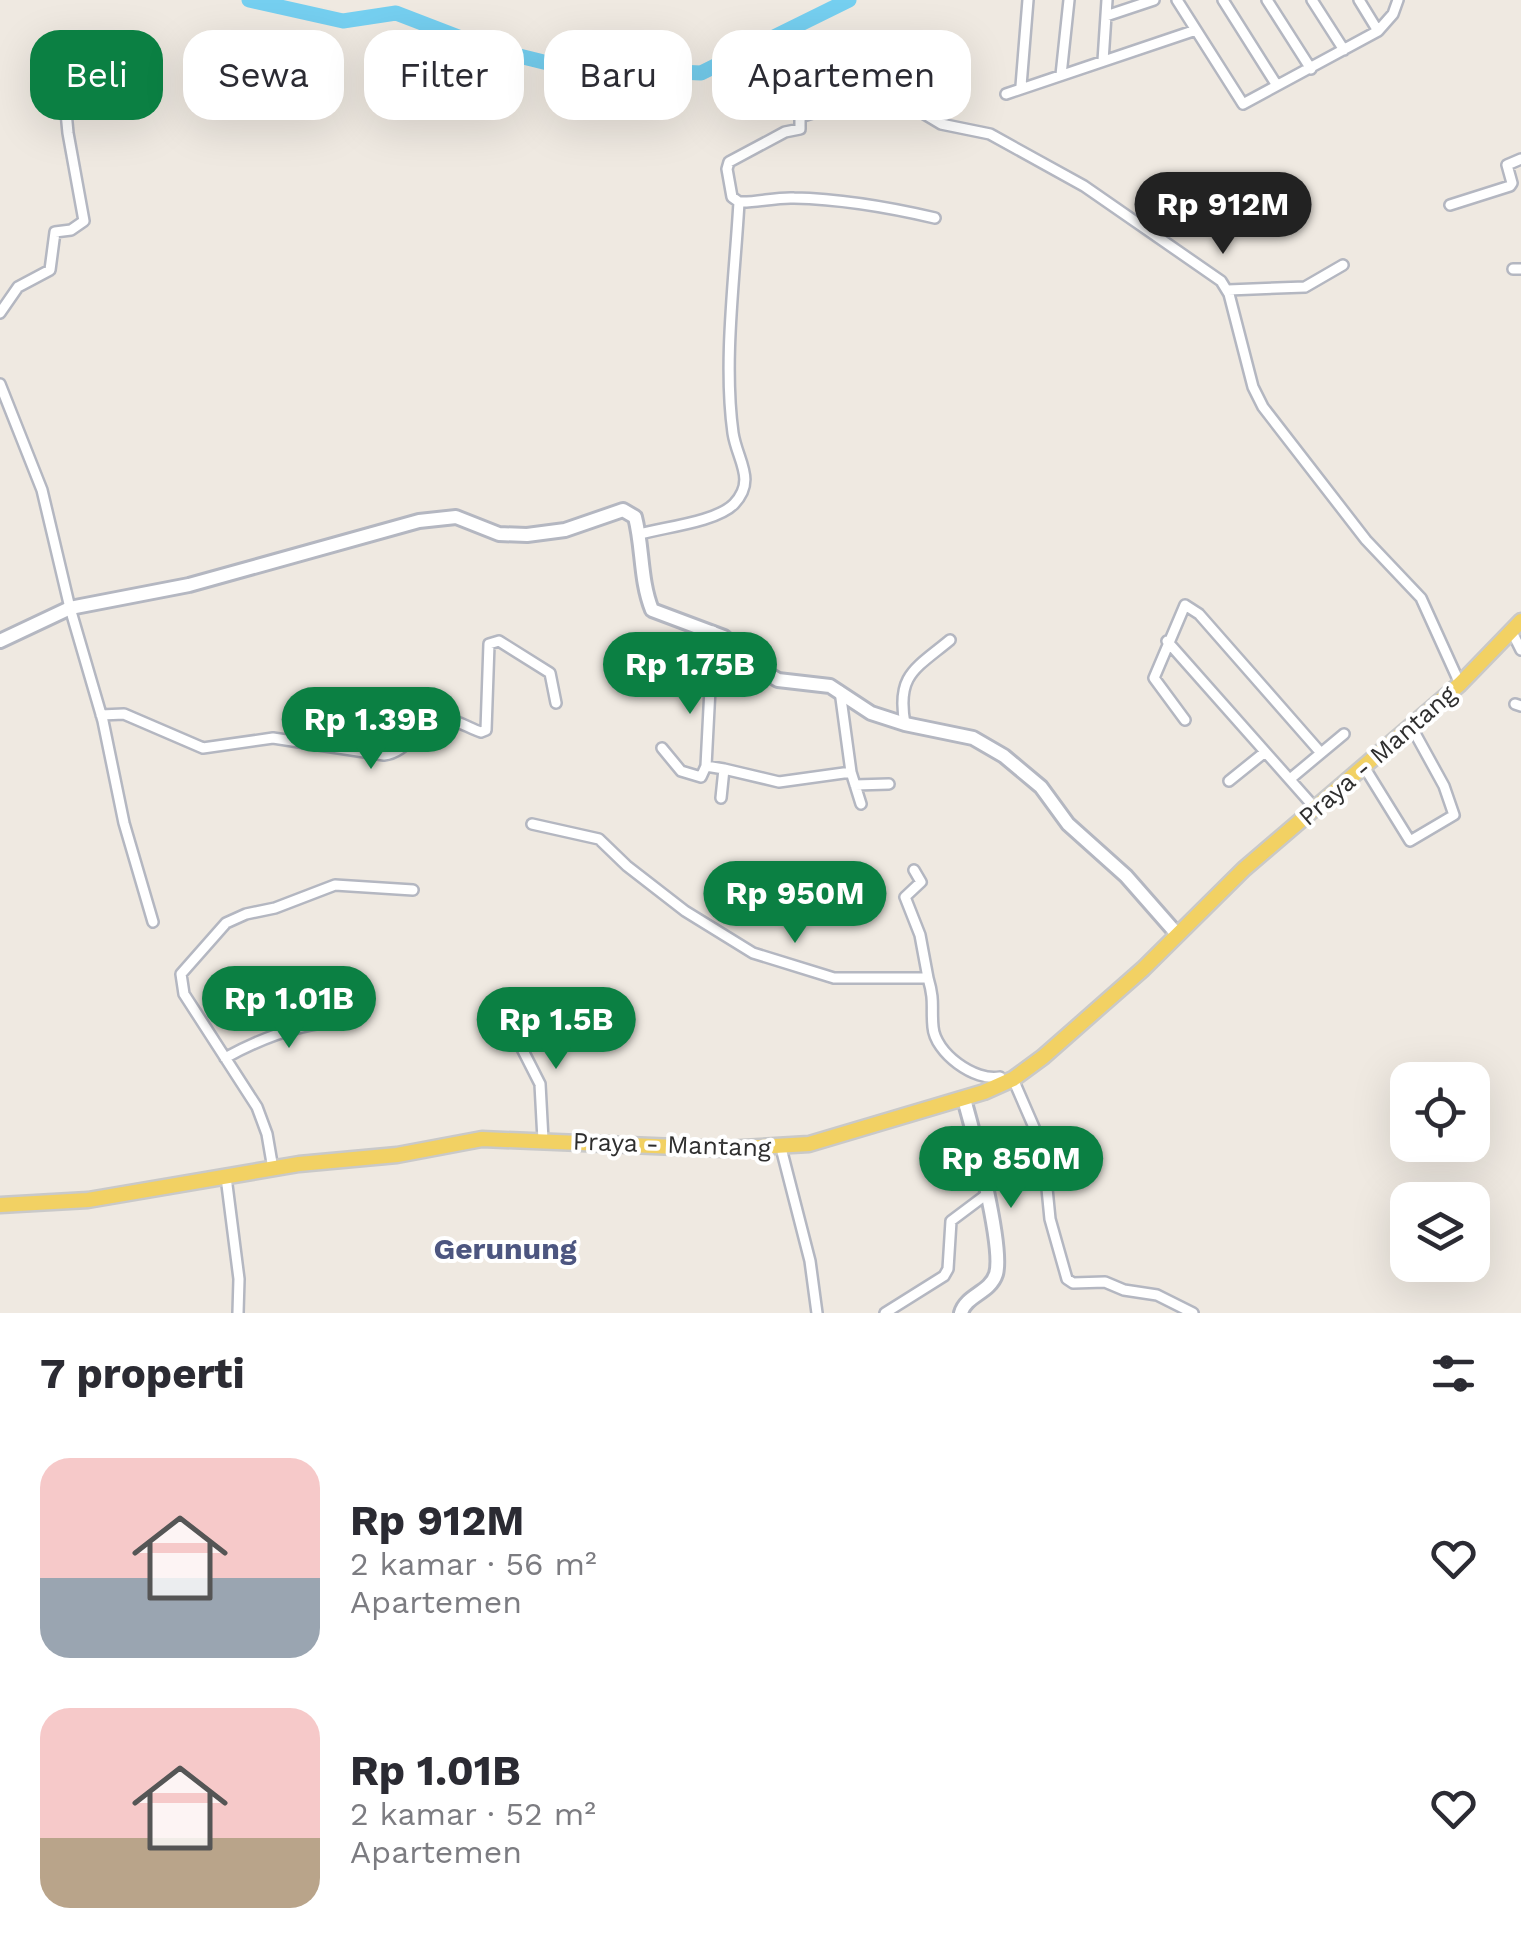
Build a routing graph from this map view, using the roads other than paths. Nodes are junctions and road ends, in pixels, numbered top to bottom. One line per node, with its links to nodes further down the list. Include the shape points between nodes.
1 (1028, 0): 20 (street)
2 (1068, 0): 18 (street)
3 (1107, 0): 12 (street)
4 (1154, 0): 11 (street)
5 (1177, 0): 13 (street)
6 (1222, 0): 19 (street)
7 (1267, 0): 17 (street)
8 (1312, 0): 15 (street)
9 (1359, 0): 14 (street)
10 (1398, 0): 14 (street)
11 (1130, 3): 12 (street)
12 (1106, 16): 16 (street)
13 (1196, 30): 16 (street); 19 (street, via 1243,104)
14 (1378, 30): 15 (street)
15 (1344, 50): 17 (street)
16 (1103, 60): 18 (street)
17 (1311, 69): 19 (street)
18 (1061, 75): 20 (street)
19 (1276, 84)
20 (1021, 86): 21 (street)
21 (1006, 94)
22 (67, 120): 29 (street, via 84,221 55,232 50,270 18,287)
23 (1521, 158): 25 (street, via 1507,165 1508,187)
24 (738, 202): 26 (street, via 877,204); 28 (street, via 727,170 732,158 800,130 800,117 889,101 941,124 998,138 1084,186); 31 (street, via 731,358 734,434 746,484 723,513)
25 (1450, 205)
26 (935, 218)
27 (1344, 265): 28 (street, via 1304,287)
28 (1228, 290): 39 (street, via 1263,408 1366,540 1422,598)
29 (0, 313)
30 (0, 384): 32 (street, via 42,490)
31 (640, 534): 32 (street, via 635,517 623,510 528,535 438,517 189,585); 34 (street, via 644,592 652,610)
32 (70, 608): 36 (street); 42 (street)
33 (1516, 626): 38 (street); 39 (main road, Praya - Mantang)
34 (713, 631): 40 (street, via 772,677); 51 (street)
35 (950, 640): 44 (street, via 903,686)
36 (0, 641)
37 (1167, 641): 43 (street, via 1154,678); 48 (street); 49 (street, via 1184,606 1194,609)
38 (1521, 650)
39 (1460, 684): 45 (main road, Praya - Mantang)
40 (840, 691): 44 (street, via 872,713); 53 (street)
41 (556, 703): 42 (street, via 550,673 499,641 489,644 486,730 452,720 431,723 395,754 273,738 203,748 124,714)
42 (101, 715): 64 (street)
43 (1185, 720)
44 (905, 724): 65 (street, via 972,738 1024,770)
45 (1411, 726): 50 (main road, Praya - Mantang); 50 (street, via 1454,815 1408,841)
46 (1344, 734): 49 (street)
47 (662, 748): 51 (street, via 684,773 701,778)
48 (1266, 752): 54 (street); 55 (street)
49 (1320, 753): 54 (street)
50 (1363, 765): 60 (main road, Praya - Mantang)
51 (706, 766): 52 (street)
52 (724, 769): 53 (street, via 779,782); 58 (street)
53 (851, 772): 57 (street)
54 (1290, 779): 60 (street)
55 (1230, 780)
56 (889, 784): 57 (street)
57 (855, 785): 59 (street)
58 (721, 798)
59 (860, 804)
60 (1315, 808): 65 (main road, Praya - Mantang)
61 (532, 824): 66 (street, via 599,839 685,911 753,953 834,978)
62 (914, 870): 66 (street, via 921,881 905,896)
63 (413, 890): 69 (street, via 330,886 226,923 180,979)
64 (153, 922)
65 (1176, 933): 70 (main road, Praya - Mantang, via 1074,1032)
66 (928, 978): 70 (street, via 933,1028 942,1045 970,1072)
67 (507, 1019): 72 (street, via 540,1084)
68 (346, 1021): 69 (street, via 267,1037)
69 (225, 1058): 74 (street, via 263,1122)
70 (1009, 1081): 71 (main road, Praya - Mantang); 82 (street, via 1043,1148 1050,1218 1067,1279 1157,1294)
71 (964, 1099): 73 (main road, Praya - Mantang); 76 (street)
72 (543, 1140): 73 (main road, Praya - Mantang); 74 (main road, Praya - Mantang, via 482,1139)
73 (781, 1148): 79 (street)
74 (273, 1168): 75 (main road, Praya - Mantang)
75 (226, 1177): 77 (main road, Praya - Mantang, via 88,1200); 78 (street)
76 (987, 1194): 80 (street, via 951,1222 948,1272); 81 (street, via 997,1270)
77 (0, 1205)
78 (238, 1313)
79 (817, 1313)
80 (885, 1313)
81 (962, 1313)
82 (1193, 1313)

